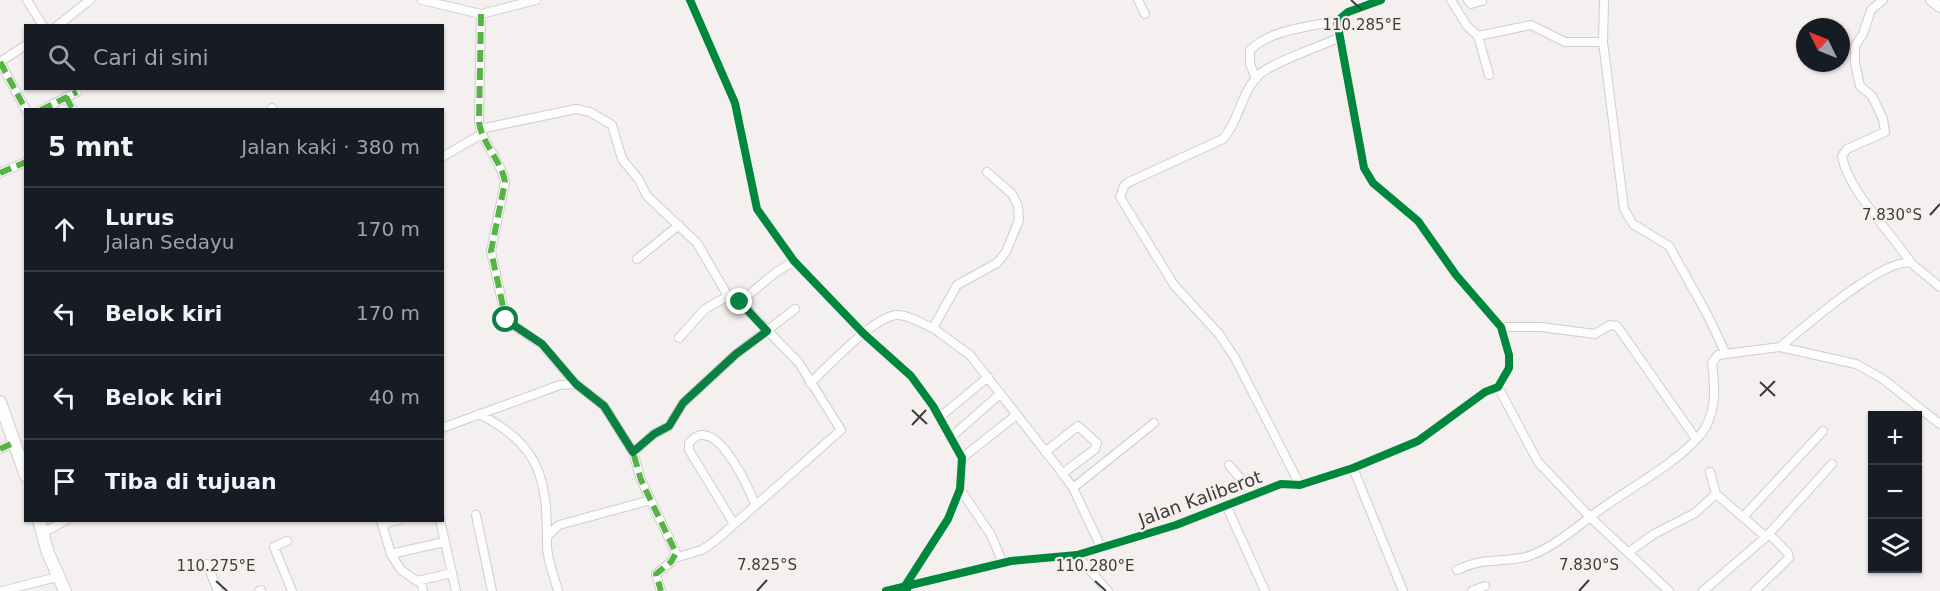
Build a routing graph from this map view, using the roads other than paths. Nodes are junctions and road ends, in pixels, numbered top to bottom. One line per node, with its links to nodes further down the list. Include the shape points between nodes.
1 (27, 0): 18 (street)
2 (90, 0): 19 (street)
3 (422, 0): 15 (street)
4 (536, 0): 15 (street)
5 (690, 0): 37 (street, via 735,103 758,209)
6 (1138, 0): 16 (street)
7 (1381, 0): 17 (street, via 1348,12)
8 (1451, 0): 20 (street)
9 (1468, 0): 13 (street, via 1471,4)
10 (1604, 0): 22 (street)
11 (1883, 0): 38 (street, via 1871,10 1855,46 1855,63 1860,86 1872,96 1885,132 1847,149 1842,156 1851,185)
12 (1931, 0): 14 (street)
13 (1482, 2)
14 (1940, 7)
15 (481, 14): 30 (street)
16 (1145, 14)
17 (1337, 21): 21 (street); 25 (street, via 1258,42 1249,57)
18 (42, 24)
19 (60, 24)
20 (1478, 36): 22 (street, via 1531,26 1560,41); 24 (street)
21 (1340, 37): 25 (street, via 1272,67); 43 (street, via 1368,176 1418,221 1456,275)
22 (1602, 42): 49 (street, via 1624,209 1633,224 1669,246)
23 (24, 46): 27 (street, via 0,62)
24 (1489, 75)
25 (1256, 79): 76 (street, via 1223,139 1129,182 1121,192 1122,204 1174,285 1220,334)
26 (70, 92): 28 (street); 29 (street)
27 (25, 108)
28 (44, 108)
29 (73, 108)
30 (481, 132): 31 (street); 35 (street, via 569,110 590,112 612,125 622,159 647,196); 51 (street, via 504,173 491,251 506,320 542,344)
31 (444, 156)
32 (24, 163): 34 (street)
33 (987, 172): 44 (street, via 1012,194 1019,220 1006,252 997,263 957,285)
34 (0, 173)
35 (679, 225): 36 (street); 40 (street, via 697,243)
36 (637, 259)
37 (794, 261): 41 (street); 46 (street)
38 (1911, 264): 39 (street); 48 (street, via 1895,264 1867,281)
39 (1940, 287)
40 (728, 296): 41 (street); 47 (street, via 705,309)
41 (740, 302): 45 (street)
42 (795, 309): 45 (street)
43 (1501, 327): 53 (street, via 1509,368); 64 (street, via 1595,334 1610,325 1617,326)
44 (933, 328): 46 (street, via 895,315); 50 (street, via 968,353)
45 (767, 331): 52 (street, via 799,363); 67 (street, via 683,403 669,426)
46 (864, 334): 52 (street); 58 (street, via 911,376)
47 (679, 338)
48 (1780, 347): 49 (street); 60 (street, via 1856,364 1883,379)
49 (1726, 354): 64 (street, via 1713,358 1714,394 1709,416)
50 (988, 377): 54 (street); 58 (street)
51 (576, 384): 56 (street, via 561,385); 67 (street, via 604,406)
52 (810, 384): 82 (street, via 841,430)
53 (1498, 387): 72 (street, Jalan Kaliberot, via 1485,392 1418,441); 86 (street, via 1538,462)
54 (1000, 394): 57 (street); 63 (street)
55 (0, 402): 65 (main road)
56 (479, 414): 61 (street); 92 (street, via 505,427 535,463 548,506)
57 (1015, 416): 68 (street); 69 (street)
58 (940, 417): 63 (street)
59 (1154, 423): 77 (street)
60 (1940, 423)
61 (444, 427)
62 (1823, 431): 85 (street)
63 (950, 438): 69 (street)
64 (1696, 439): 86 (street)
65 (15, 442): 66 (street); 73 (main road)
66 (0, 449)
67 (633, 452): 81 (street)
68 (1045, 452): 75 (street); 75 (street, via 1078,426 1096,443 1095,449)
69 (962, 458): 78 (street)
70 (1832, 464): 93 (street)
71 (1229, 465): 80 (street)
72 (1353, 468): 76 (street, Jalan Kaliberot); 121 (street)
73 (24, 470)
74 (1710, 472): 79 (street)
75 (1062, 474): 77 (street)
76 (1300, 485): 80 (street, Jalan Kaliberot, via 1281,484)
77 (1072, 488): 96 (street)
78 (960, 489): 101 (street, via 991,535); 108 (street, via 948,519)
79 (1716, 494): 85 (street); 97 (street, via 1695,513)
80 (1254, 495): 83 (street, Jalan Kaliberot)
81 (651, 501): 92 (street, via 560,525); 100 (street, via 674,547)
82 (755, 504): 90 (street); 90 (street, via 739,467 728,454 704,435 689,443 689,450)
83 (1226, 505): 96 (street, Jalan Kaliberot, via 1176,525); 120 (street)
84 (476, 515): 115 (street)
85 (1744, 516): 93 (street)
86 (1590, 517): 97 (street); 103 (street, via 1576,529 1520,559 1477,561)
87 (59, 522): 91 (street)
88 (382, 522): 98 (street)
89 (440, 522): 95 (street)
90 (734, 524): 100 (street, via 708,546)
91 (41, 527): 105 (main road)
92 (547, 536): 116 (street)
93 (1767, 536): 124 (street); 125 (street, via 1789,558)
94 (287, 541): 112 (street, via 274,547)
95 (444, 542): 98 (street); 104 (street)
96 (1101, 547): 99 (street, Jalan Kaliberot)
97 (1629, 552): 123 (street)
98 (391, 554): 106 (street, via 401,570)
99 (1077, 555): 101 (street, Jalan Kaliberot); 119 (street)
100 (674, 558): 117 (street, via 656,574)
101 (1003, 563): 108 (street, Jalan Kaliberot)
102 (207, 564): 111 (street)
103 (1457, 570)
104 (452, 573): 106 (street); 114 (street)
105 (57, 577): 109 (street); 110 (main road)
106 (421, 582): 113 (street)
107 (1485, 586): 122 (street)
108 (907, 588): 118 (street, Jalan Kaliberot)
109 (2, 591)
110 (65, 591)
111 (218, 591)
112 (292, 591)
113 (423, 591)
114 (456, 591)
115 (492, 591)
116 (558, 591)
117 (661, 591)
118 (886, 591)
119 (1108, 591)
120 (1265, 591)
121 (1403, 591)
122 (1472, 591)
123 (1669, 591)
124 (1703, 591)
125 (1755, 591)

